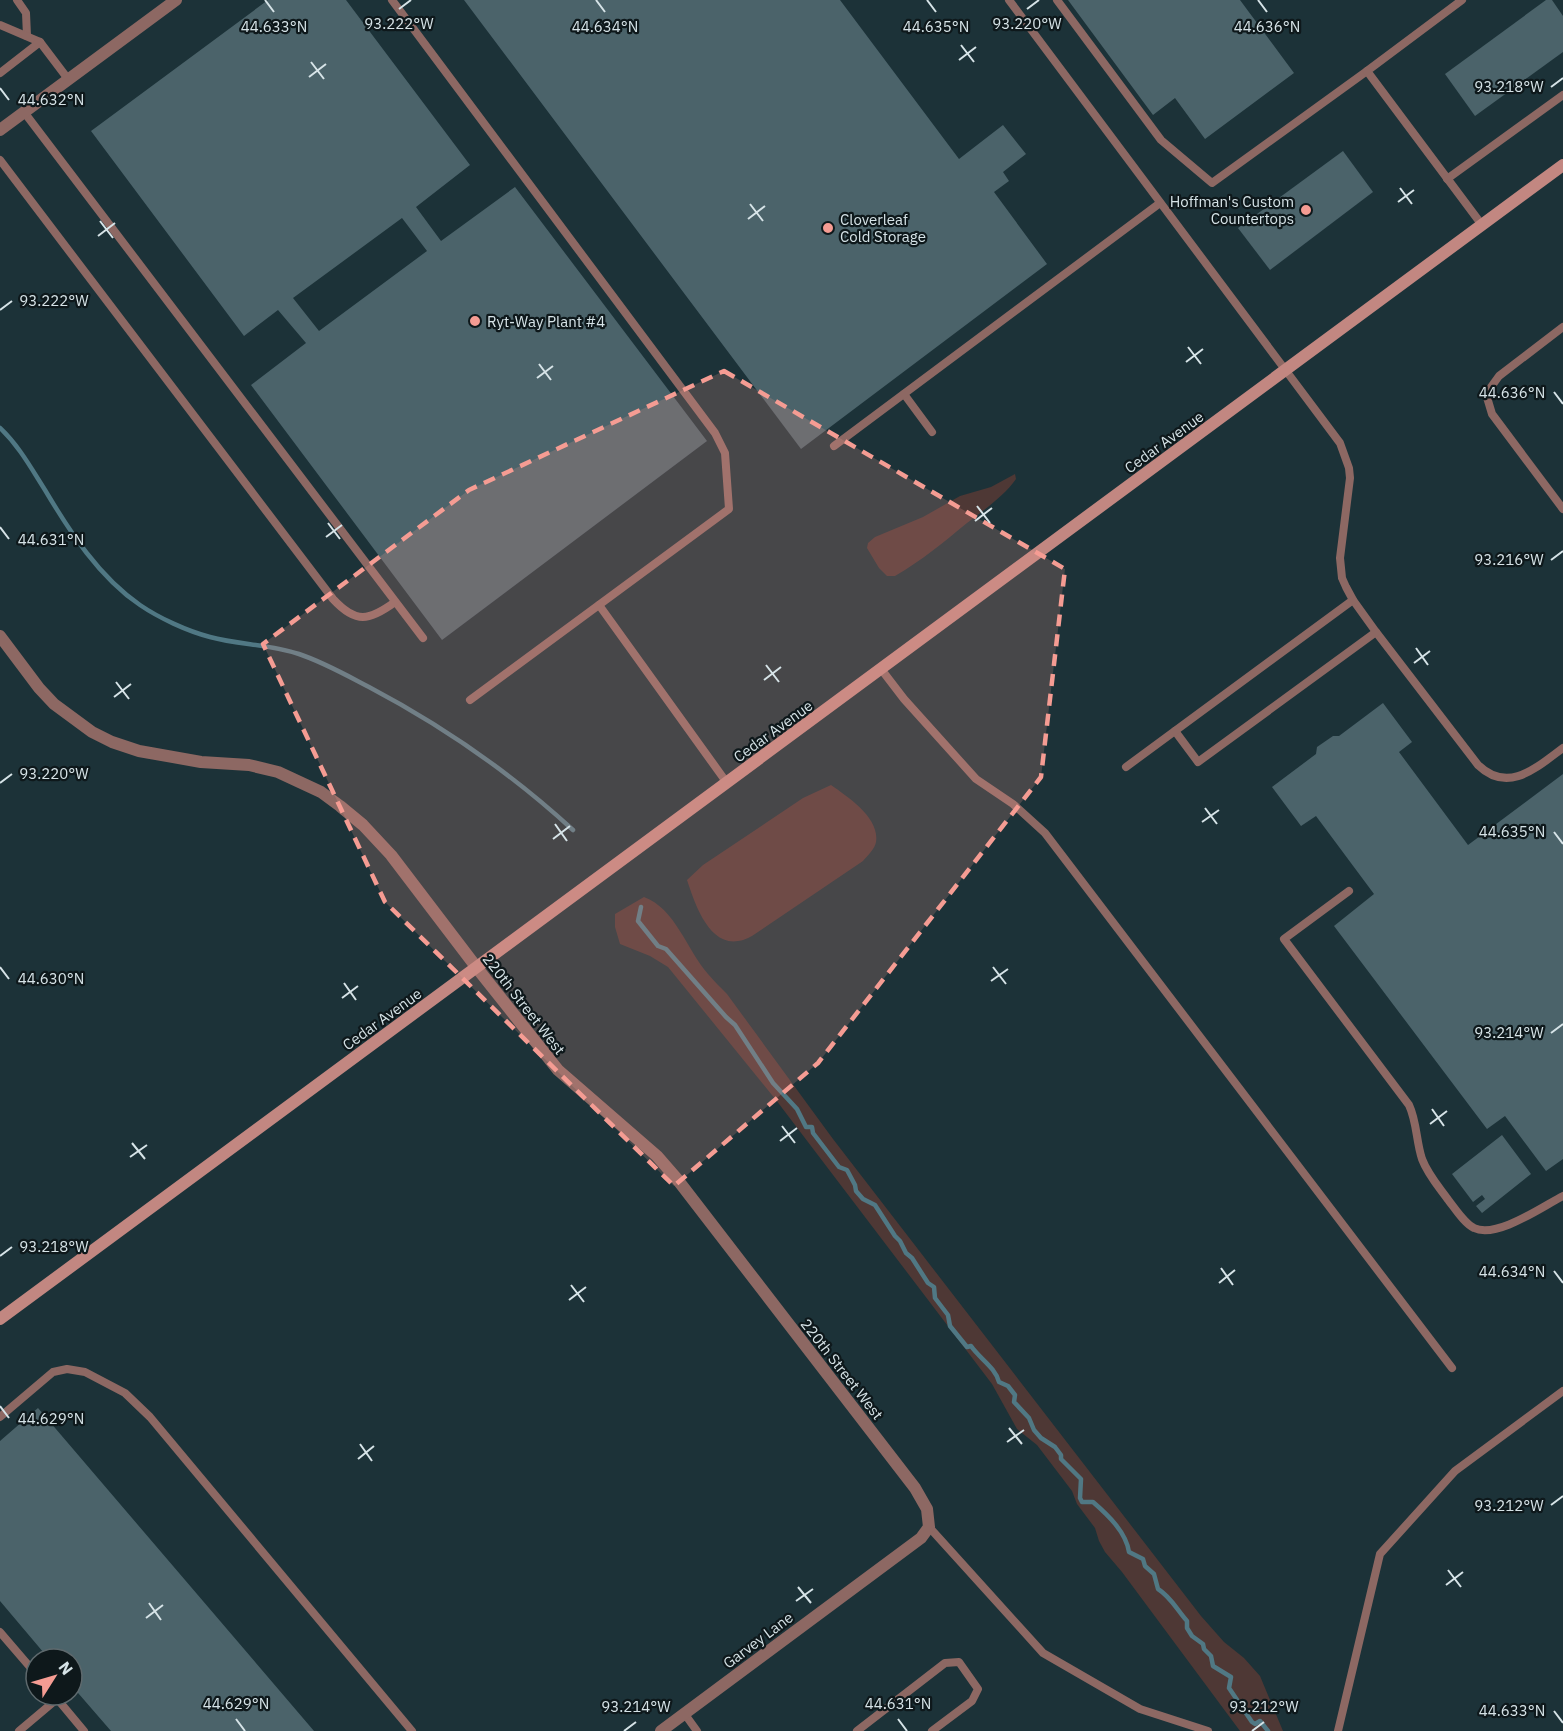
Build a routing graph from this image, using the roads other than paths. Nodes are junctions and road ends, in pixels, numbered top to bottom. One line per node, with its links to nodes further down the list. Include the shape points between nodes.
1 (17, 0): 8 (lane, via 26,13)
2 (176, 0): 12 (street)
3 (392, 0): 29 (lane, via 715,433 725,453 729,509)
4 (1009, 0): 19 (lane)
5 (1057, 0): 10 (lane, via 1161,140 1212,183)
6 (1462, 0): 10 (lane)
7 (0, 25): 8 (lane)
8 (27, 36): 9 (lane)
9 (40, 42): 11 (lane); 12 (lane)
10 (1367, 70): 18 (lane)
11 (0, 73)
12 (68, 79): 14 (street)
13 (1563, 94): 18 (lane)
14 (24, 112): 15 (street); 28 (lane)
15 (0, 130)
16 (0, 160): 28 (lane, via 333,599 348,612 366,617 377,615)
17 (1563, 165): 20 (main road, Cedar Avenue)
18 (1448, 179): 20 (lane)
19 (1160, 203): 22 (lane); 23 (lane)
20 (1482, 225): 22 (main road, Cedar Avenue)
21 (1563, 327): 26 (lane, via 1498,376 1486,394 1492,414)
22 (1285, 371): 27 (lane, via 1340,443 1349,468 1350,489 1340,558 1342,578); 33 (main road, Cedar Avenue)
23 (904, 394): 24 (lane); 25 (lane)
24 (932, 432)
25 (834, 446)
26 (1563, 509)
27 (1353, 600): 30 (lane); 35 (lane)
28 (395, 602): 32 (lane)
29 (598, 605): 34 (lane); 38 (lane)
30 (1376, 632): 35 (lane, via 1198,762); 36 (lane, via 1478,765 1494,778 1516,777 1538,767)
31 (0, 636): 40 (street, 220th Street West, via 54,704 112,742 190,760 249,765 278,772 321,792 363,825 392,855)
32 (423, 638)
33 (881, 669): 38 (main road, Cedar Avenue); 43 (lane, via 976,779 1013,804 1045,833)
34 (470, 700)
35 (1174, 731): 37 (lane)
36 (1563, 748)
37 (1126, 767)
38 (727, 783): 40 (main road, Cedar Avenue)
39 (1349, 891): 41 (lane, via 1284,939 1409,1105 1428,1173 1466,1221 1484,1230 1512,1223)
40 (477, 968): 42 (main road, Cedar Avenue); 46 (street, 220th Street West, via 558,1070 657,1156 677,1179 915,1488 927,1509)
41 (1563, 1196)
42 (0, 1320)
43 (1452, 1368)
44 (1563, 1391): 60 (lane, via 1455,1471 1380,1554)
45 (0, 1417): 54 (lane, via 53,1372 67,1369 85,1372 125,1394 150,1417)
46 (929, 1527): 51 (street, Garvey Lane, via 921,1538); 59 (lane, via 1043,1653 1140,1709)
47 (0, 1632): 48 (lane)
48 (24, 1660)
49 (45, 1707): 52 (lane)
50 (64, 1707): 53 (lane)
51 (684, 1713): 55 (street, Garvey Lane); 56 (lane)
52 (20, 1731)
53 (84, 1731)
54 (412, 1731)
55 (661, 1731)
56 (697, 1731)
57 (857, 1731): 58 (lane, via 945,1663 959,1662 978,1689 972,1701)
58 (932, 1731)
59 (1208, 1731)
60 (1338, 1731)

